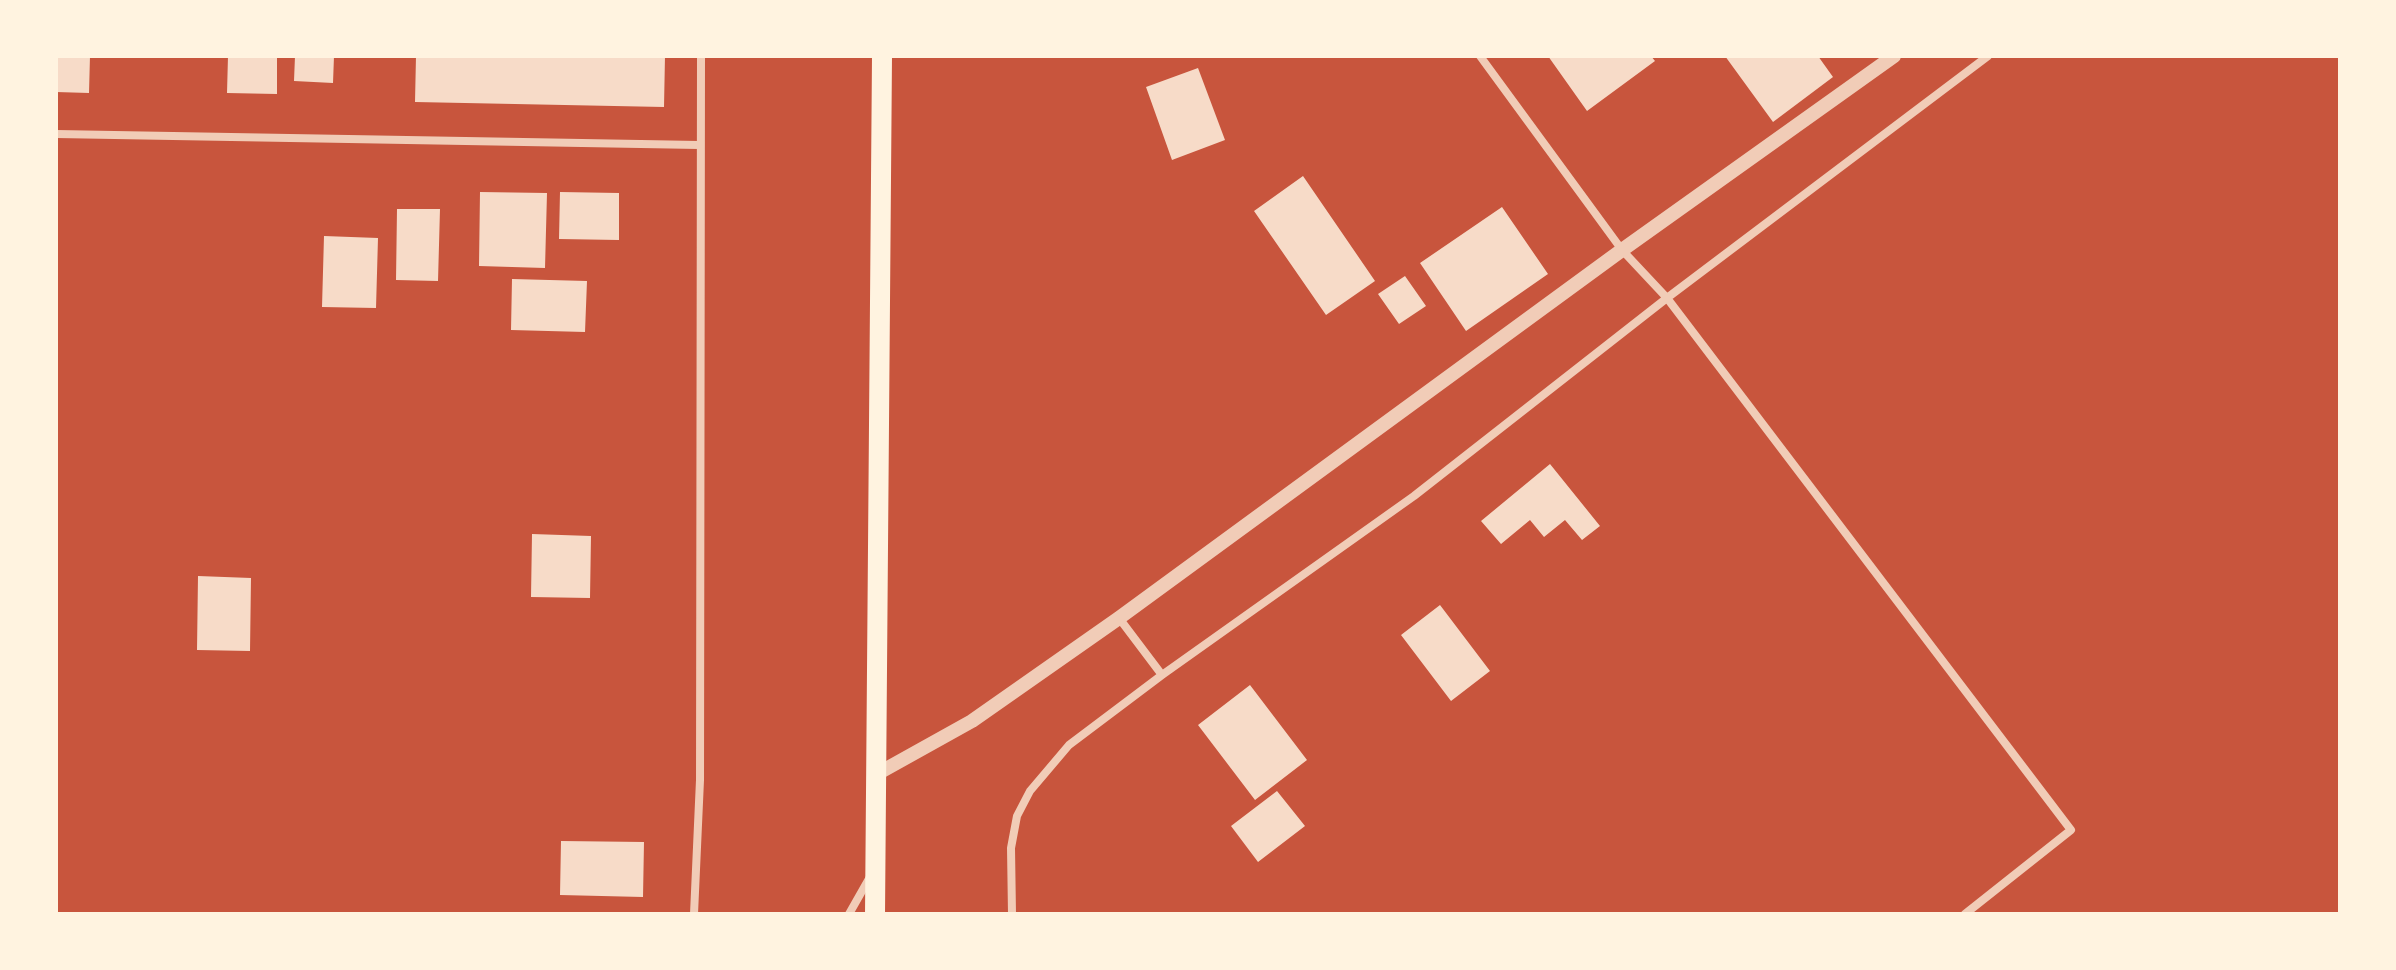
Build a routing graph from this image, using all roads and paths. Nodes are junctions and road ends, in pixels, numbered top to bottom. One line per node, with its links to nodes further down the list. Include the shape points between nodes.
1 (701, 56): 7 (street)
2 (882, 56): 12 (main road)
3 (1480, 56): 8 (street)
4 (1894, 56): 8 (street)
5 (1988, 56): 9 (street)
6 (56, 134): 7 (street)
7 (699, 145): 14 (street, via 700,780)
8 (1622, 250): 9 (street); 10 (street)
9 (1667, 298): 11 (street, via 1414,496); 18 (street, via 2071,830)
10 (1119, 618): 11 (street); 12 (street, via 972,721)
11 (1162, 675): 17 (street, via 1069,745 1030,791 1017,816 1011,848)
12 (875, 775): 13 (main road)
13 (874, 869): 15 (street); 16 (main road)
14 (694, 914)
15 (849, 914)
16 (875, 914)
17 (1012, 914)
18 (1965, 914)

